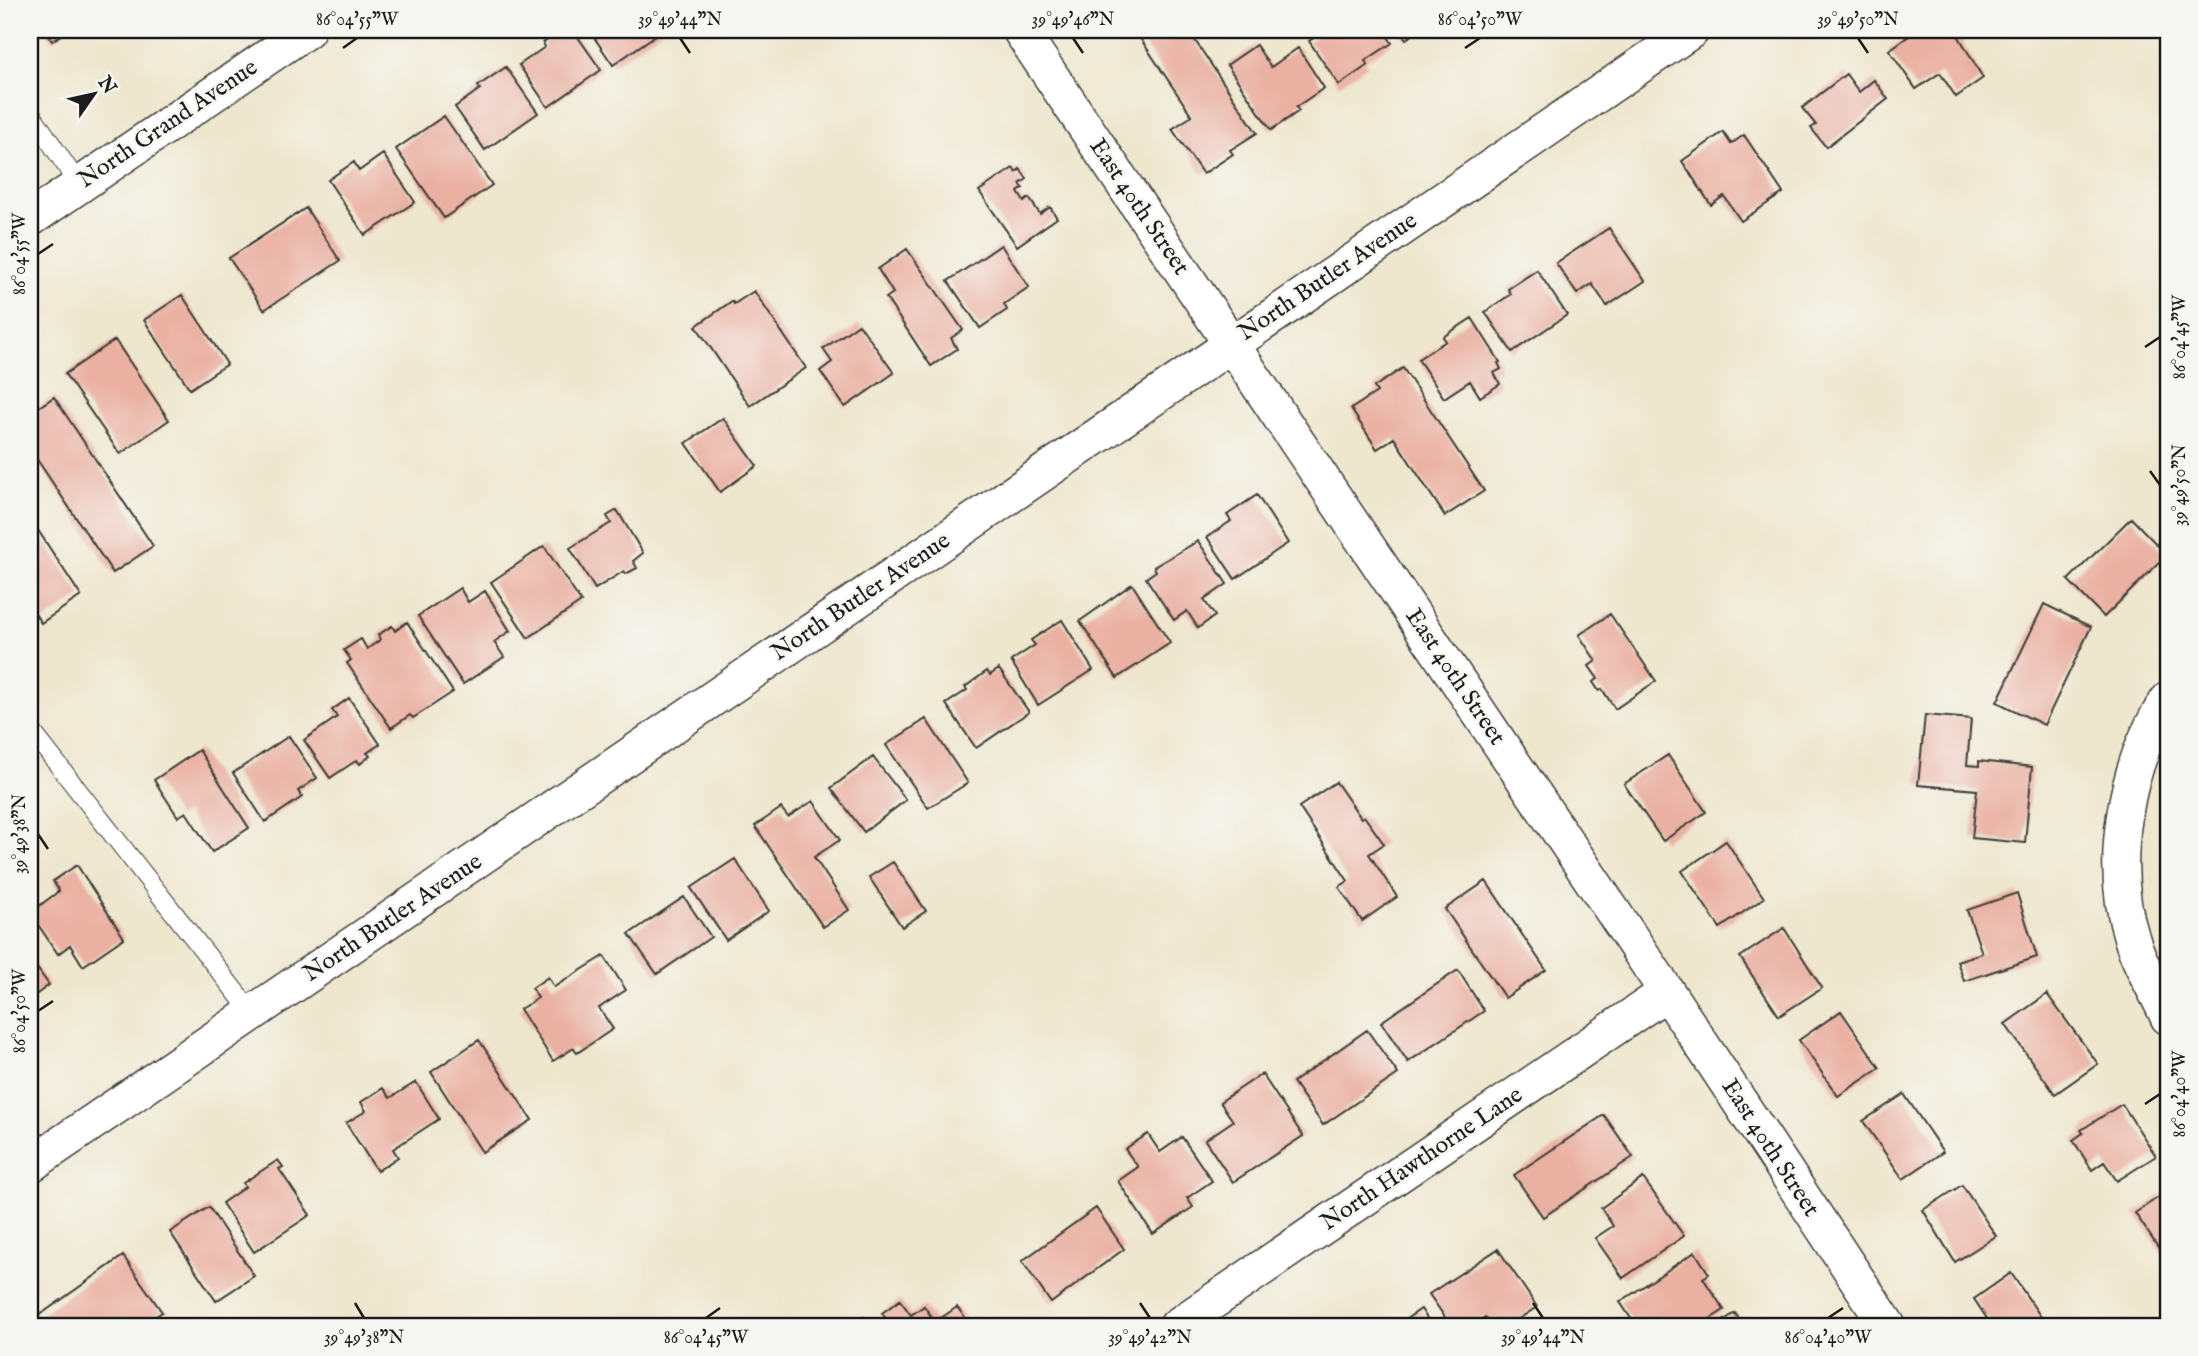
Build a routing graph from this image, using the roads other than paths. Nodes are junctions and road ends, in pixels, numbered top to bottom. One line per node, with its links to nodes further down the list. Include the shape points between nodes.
1 (307, 30): 5 (street, North Grand Avenue)
2 (1020, 30): 7 (street, East 40th Street)
3 (1692, 30): 7 (street, North Butler Avenue)
4 (30, 112): 5 (lane)
5 (79, 185): 6 (street, North Grand Avenue)
6 (30, 219)
7 (1230, 344): 10 (street, East 40th Street); 11 (street, North Butler Avenue)
8 (2168, 701): 12 (street, via 2147,737 2130,783 2120,864 2132,939)
9 (30, 729): 11 (lane)
10 (1667, 992): 14 (street, North Hawthorne Lane); 15 (street, East 40th Street)
11 (253, 1014): 13 (street, North Butler Avenue)
12 (2168, 1017)
13 (30, 1165)
14 (1177, 1326)
15 (1888, 1326)

